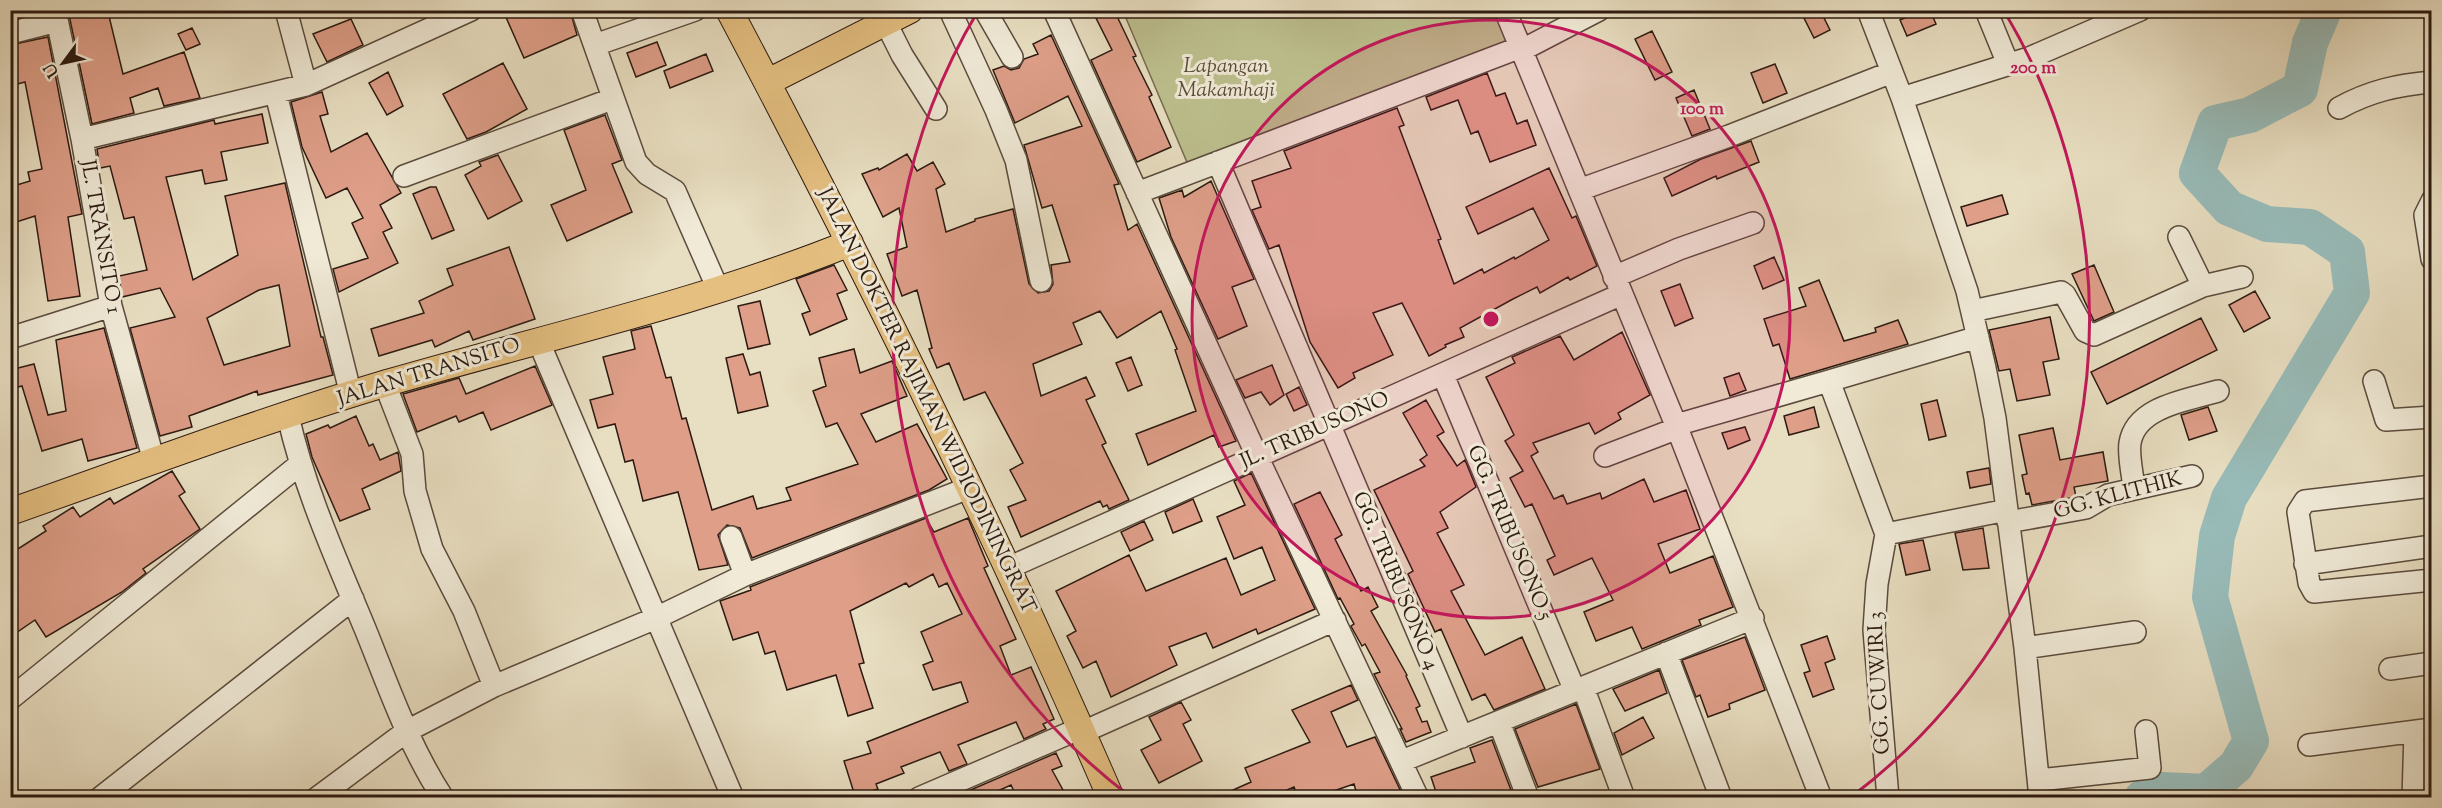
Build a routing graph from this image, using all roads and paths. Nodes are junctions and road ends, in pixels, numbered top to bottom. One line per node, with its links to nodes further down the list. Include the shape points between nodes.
1 (286, 10): 26 (street)
2 (471, 10): 16 (street)
3 (582, 10): 19 (street)
4 (695, 10): 19 (street)
5 (729, 10): 25 (main road, JALAN DOKTER RAJIMAN WIDIODININGRAT)
6 (910, 10): 17 (main road)
7 (950, 10): 43 (street, via 1016,160)
8 (985, 10): 21 (street)
9 (1054, 10): 36 (street)
10 (1504, 10): 20 (street)
11 (1599, 10): 20 (street)
12 (1868, 10): 23 (street)
13 (1986, 10): 22 (street)
14 (2140, 10): 22 (street)
15 (56, 16): 18 (street); 32 (street, JL. TRANSITO 1)
16 (444, 16): 26 (street)
17 (886, 23): 25 (main road); 31 (street)
18 (10, 33)
19 (594, 45): 29 (street)
20 (1521, 48): 33 (street); 35 (street)
21 (1012, 57)
22 (2008, 64): 28 (street)
23 (1892, 72): 28 (street); 35 (street)
24 (2432, 81): 30 (street, via 2383,88)
25 (768, 82): 40 (main road, JALAN DOKTER RAJIMAN WIDIODININGRAT)
26 (306, 85): 27 (street)
27 (276, 94): 32 (street); 57 (street)
28 (1902, 98): 48 (street)
29 (612, 99): 34 (street); 46 (street, via 636,162 647,174 675,191)
30 (2339, 108)
31 (936, 109)
32 (82, 139): 47 (street, JL. TRANSITO 1)
33 (1218, 162): 36 (street); 60 (street, GG. TRIBUSONO 4)
34 (404, 176)
35 (1579, 190): 44 (street)
36 (1137, 193): 62 (street)
37 (2432, 201): 41 (street, via 2425,214)
38 (1753, 223): 44 (street, JL. TRIBUSONO, via 1698,242)
39 (2179, 237): 45 (street)
40 (850, 243): 46 (main road, JALAN TRANSITO); 68 (main road, JALAN DOKTER RAJIMAN WIDIODININGRAT)
41 (2432, 259)
42 (2242, 277): 45 (street)
43 (1041, 281)
44 (1618, 286): 52 (street, JL. TRIBUSONO); 61 (street)
45 (2203, 286): 48 (street, via 2094,335 2085,331 2061,292)
46 (718, 289): 51 (main road, JALAN TRANSITO)
47 (111, 306): 50 (street); 64 (street, JL. TRANSITO 1)
48 (1972, 311): 49 (street)
49 (1978, 337): 53 (street); 71 (street, via 1995,418)
50 (10, 338)
51 (538, 340): 55 (main road, JALAN TRANSITO); 80 (street)
52 (1443, 375): 60 (street, JL. TRIBUSONO); 89 (street, GG. TRIBUSONO 5)
53 (1837, 378): 61 (street); 72 (street)
54 (2374, 381): 59 (street, via 2385,420)
55 (385, 384): 57 (main road, JALAN TRANSITO); 88 (street, via 412,454 417,501 432,549 464,611)
56 (2218, 391): 69 (street, via 2162,409 2140,421 2130,445)
57 (351, 395): 58 (main road, JALAN TRANSITO)
58 (288, 416): 64 (main road, JALAN TRANSITO); 65 (street)
59 (2432, 417)
60 (1329, 426): 62 (street, JL. TRIBUSONO); 96 (street, GG. TRIBUSONO 4)
61 (1677, 427): 63 (street); 81 (street)
62 (1257, 456): 76 (street, JL. TRIBUSONO); 82 (street)
63 (1605, 456)
64 (154, 461): 70 (main road, JALAN TRANSITO)
65 (299, 465): 79 (street); 90 (street)
66 (2192, 476): 69 (street, GG. KLITHIK)
67 (2432, 486): 75 (street, via 2305,501 2298,513)
68 (971, 487): 76 (main road, JALAN DOKTER RAJIMAN WIDIODININGRAT); 77 (street)
69 (2134, 489): 71 (street, GG. KLITHIK, via 2109,495 2086,508)
70 (10, 513)
71 (2007, 516): 72 (street, GG. KLITHIK); 84 (street)
72 (1886, 534): 111 (street, GG. CUWIRI 3, via 1876,584 1874,630)
73 (731, 537): 77 (street)
74 (2432, 546): 75 (street)
75 (2305, 564): 78 (street, via 2316,593)
76 (1008, 568): 92 (main road, JALAN DOKTER RAJIMAN WIDIODININGRAT)
77 (745, 576): 80 (street)
78 (2432, 580)
79 (352, 599): 94 (street); 100 (street)
80 (656, 618): 88 (street); 103 (street)
81 (1753, 618): 85 (street); 110 (street)
82 (1335, 620): 92 (street); 98 (street)
83 (2135, 632): 84 (street)
84 (2025, 648): 99 (street)
85 (1666, 653): 89 (street); 109 (street)
86 (2432, 663): 87 (street)
87 (2390, 669)
88 (494, 686): 94 (street)
89 (1579, 689): 91 (street); 108 (street, GG. TRIBUSONO 5)
90 (10, 699)
91 (1499, 722): 96 (street); 107 (street)
92 (1082, 730): 104 (street); 105 (main road, JALAN DOKTER RAJIMAN WIDIODININGRAT)
93 (2423, 730): 97 (street); 112 (street)
94 (407, 731): 101 (street); 102 (street)
95 (2146, 731): 99 (street, via 2150,768)
96 (1462, 737): 98 (street)
97 (2309, 745)
98 (1402, 761): 106 (street)
99 (2039, 789)
100 (100, 798)
101 (316, 798)
102 (443, 798)
103 (733, 798)
104 (919, 798)
105 (1111, 798)
106 (1418, 798)
107 (1528, 798)
108 (1624, 798)
109 (1721, 798)
110 (1821, 798)
111 (1888, 798)
112 (2413, 798)

